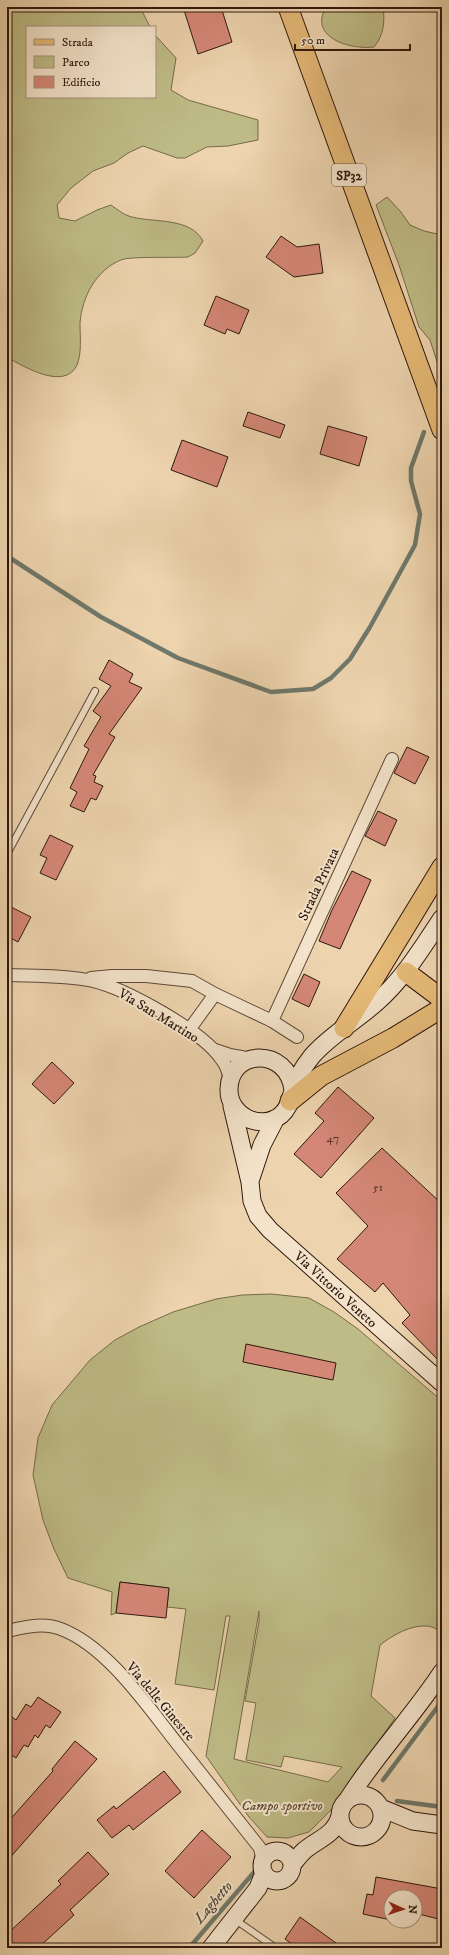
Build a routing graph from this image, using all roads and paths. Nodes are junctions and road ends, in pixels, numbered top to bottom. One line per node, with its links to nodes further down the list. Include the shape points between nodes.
1 (288, 7): 2 (main road, SP32)
2 (410, 342): 3 (main road, via 425,354); 4 (main road, SP32)
3 (442, 402)
4 (442, 431)
5 (95, 691): 7 (lane)
6 (392, 759): 16 (street, Strada Privata)
7 (7, 854)
8 (442, 867): 17 (main road)
9 (442, 918): 10 (street)
10 (406, 972): 14 (main road); 17 (street, via 378,1002)
11 (7, 975): 12 (street, Via San Martino)
12 (80, 979): 13 (street, via 146,976 192,981); 18 (street, Via San Martino, via 110,986 131,995)
13 (215, 994): 16 (street); 18 (street)
14 (442, 999)
15 (442, 1008): 25 (main road)
16 (272, 1021): 19 (street)
17 (344, 1028): 21 (street)
18 (189, 1030): 20 (street, Via San Martino)
19 (297, 1037)
20 (214, 1050): 22 (street, Via San Martino); 24 (street, Via San Martino, via 225,1063)
21 (318, 1050): 23 (street, via 294,1058); 25 (street, via 304,1067)
22 (252, 1059): 23 (street, via 260,1057); 24 (street, via 239,1066)
23 (274, 1060): 25 (street, via 289,1074)
24 (230, 1079): 26 (street, via 229,1094)
25 (292, 1095): 27 (street, via 284,1111)
26 (232, 1103): 27 (street, via 237,1111 250,1120 262,1122); 28 (street)
27 (276, 1118): 28 (street, via 262,1145)
28 (250, 1182): 29 (street, Via Vittorio Veneto, via 252,1201 258,1216 270,1230)
29 (442, 1383)
30 (7, 1631): 41 (street, Via delle Ginestre, via 45,1625 60,1629 98,1653 129,1682)
31 (442, 1672): 32 (street)
32 (381, 1754): 33 (street); 34 (street, via 371,1782)
33 (348, 1800): 34 (street, via 363,1794); 35 (street, via 342,1807)
34 (376, 1802): 36 (street); 38 (street, via 382,1819)
35 (340, 1816): 39 (street, via 344,1829); 40 (street, via 334,1830)
36 (413, 1821): 37 (street); 38 (street)
37 (442, 1824)
38 (380, 1826): 39 (street, via 365,1836)
39 (353, 1835): 40 (street)
40 (324, 1839): 41 (street)
41 (271, 1865): 42 (street)
42 (234, 1919): 43 (street); 44 (lane)
43 (211, 1948)
44 (276, 1948)

